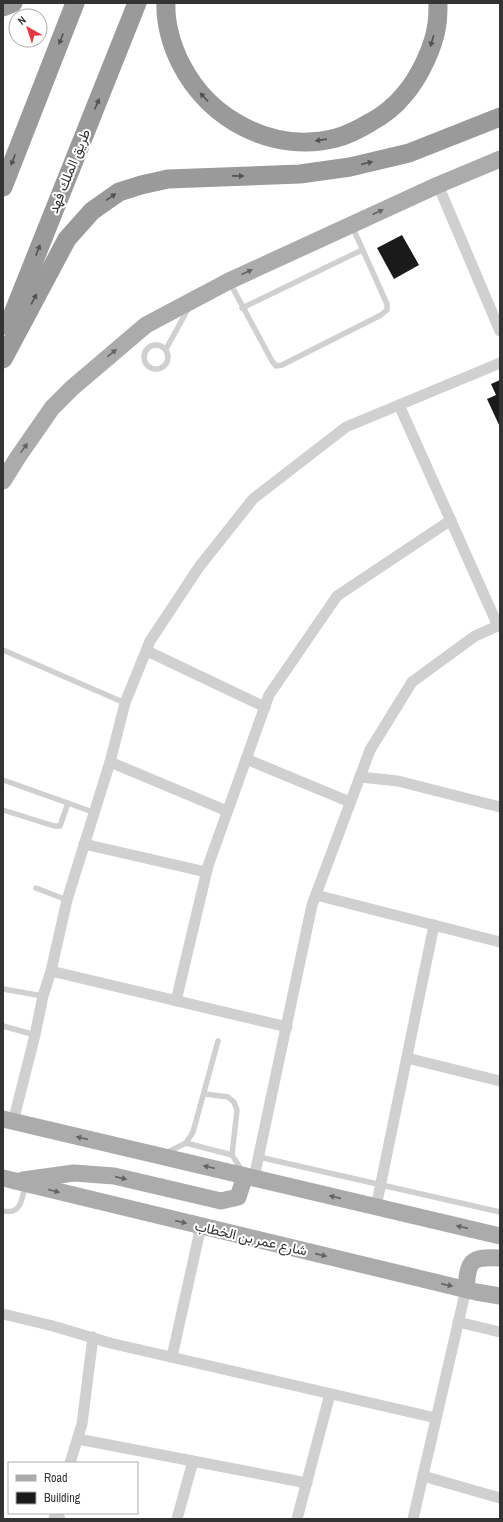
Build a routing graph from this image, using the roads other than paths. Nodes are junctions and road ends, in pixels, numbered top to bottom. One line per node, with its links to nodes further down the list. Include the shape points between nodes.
1 (13, 3): 6 (highway)
2 (75, 3): 10 (highway, one-way to 10)
3 (137, 3): 17 (highway, طريق الملك فهد, one-way to 3)
4 (166, 3): 5 (highway, one-way to 4, via 437,25 428,53 418,76 404,95 386,113 363,127 336,138 312,142 264,136 240,126 206,100 188,80 176,54 169,32)
5 (438, 3)
6 (3, 6)
7 (500, 117): 19 (highway, one-way to 7, via 67,239 92,211 119,192 168,179 300,174 350,167 409,153)
8 (500, 159): 9 (main road)
9 (438, 184): 11 (main road, one-way to 9); 16 (street)
10 (3, 187)
11 (351, 225): 12 (lane); 13 (main road, one-way to 11)
12 (362, 250): 15 (lane); 15 (lane, via 387,304 387,310 282,365 276,366 272,361)
13 (228, 281): 14 (main road); 15 (lane)
14 (192, 300): 18 (lane); 22 (main road, one-way to 14, via 52,408 72,388 146,325)
15 (242, 308)
16 (500, 331)
17 (3, 338)
18 (166, 349): 18 (lane, via 159,344 151,345 145,351 147,366 152,369 165,366 169,354)
19 (3, 359)
20 (500, 363): 21 (street)
21 (399, 405): 23 (street); 26 (street, via 346,427 253,499 199,567 150,640)
22 (3, 480)
23 (451, 520): 24 (street); 28 (street, via 337,596 269,695)
24 (499, 625): 31 (street, via 475,636 412,682 370,750)
25 (3, 650): 27 (lane)
26 (147, 651): 27 (street); 28 (street)
27 (125, 703): 30 (street)
28 (265, 707): 29 (street)
29 (246, 759): 33 (street); 37 (street)
30 (110, 762): 37 (street); 38 (street)
31 (360, 777): 33 (street); 35 (street, via 398,781)
32 (3, 780): 34 (lane)
33 (350, 802): 42 (street)
34 (68, 803): 36 (lane, via 60,826); 38 (lane)
35 (500, 807)
36 (3, 810)
37 (227, 811): 40 (street)
38 (94, 812): 39 (street)
39 (84, 844): 40 (street); 43 (street)
40 (206, 872): 49 (street)
41 (36, 888): 43 (lane)
42 (316, 895): 44 (street); 51 (street)
43 (67, 900): 46 (street)
44 (434, 925): 45 (street); 54 (street)
45 (500, 942)
46 (51, 971): 48 (street); 49 (street)
47 (3, 989): 48 (lane)
48 (43, 996): 52 (street)
49 (176, 1000): 51 (street)
50 (3, 1026): 52 (lane)
51 (287, 1027): 61 (street)
52 (35, 1035): 57 (street)
53 (218, 1041): 56 (lane)
54 (407, 1058): 55 (street); 64 (street)
55 (500, 1081)
56 (205, 1094): 58 (lane, via 193,1132); 59 (lane, via 228,1097 234,1102 237,1110)
57 (8, 1121): 60 (main road, one-way to 57)
58 (186, 1143): 59 (lane); 60 (lane)
59 (232, 1155): 62 (lane)
60 (161, 1156): 62 (main road, one-way to 60)
61 (259, 1157): 62 (street); 64 (lane)
62 (250, 1177): 63 (main road, one-way to 62, via 74,1173 114,1176 221,1201 238,1197); 65 (main road, one-way to 62)
63 (14, 1181): 66 (lane, via 20,1204 16,1210); 68 (main road, شارع عمر بن الخطاب, one-way to 68)
64 (380, 1185): 65 (street); 67 (lane)
65 (376, 1207): 69 (main road, one-way to 65)
66 (3, 1211)
67 (500, 1212)
68 (202, 1226): 71 (main road, شارع عمر بن الخطاب, one-way to 71); 77 (street)
69 (500, 1236)
70 (500, 1258): 71 (main road, via 483,1257 474,1261 467,1270)
71 (466, 1289): 72 (main road, شارع عمر بن الخطاب); 74 (street)
72 (500, 1296)
73 (3, 1314): 76 (street)
74 (458, 1322): 75 (street); 79 (street)
75 (500, 1332)
76 (93, 1338): 77 (street); 80 (street)
77 (172, 1357): 78 (street)
78 (330, 1394): 79 (street); 84 (street)
79 (436, 1418): 83 (street)
80 (78, 1439): 81 (street); 82 (street)
81 (193, 1461): 84 (street); 86 (street)
82 (70, 1462)
83 (423, 1476): 85 (street); 88 (street)
84 (307, 1483): 87 (street)
85 (500, 1498)
86 (177, 1519)
87 (297, 1519)
88 (413, 1519)

